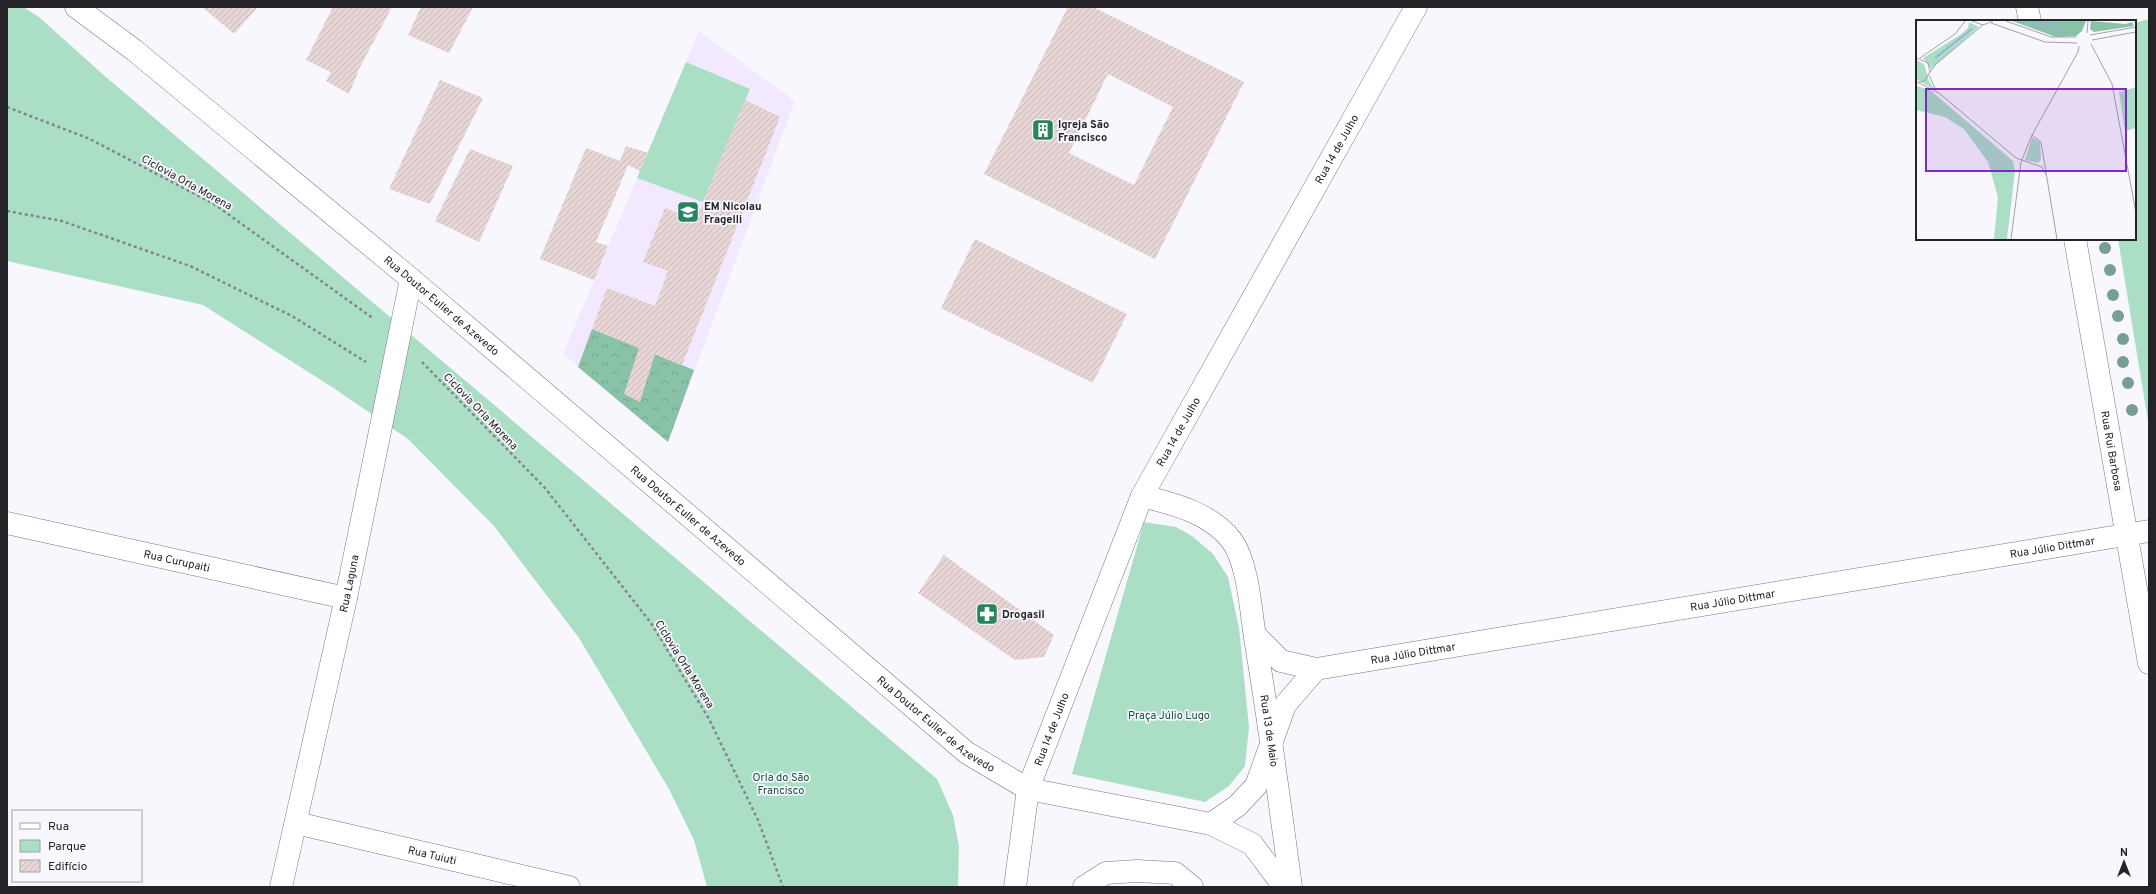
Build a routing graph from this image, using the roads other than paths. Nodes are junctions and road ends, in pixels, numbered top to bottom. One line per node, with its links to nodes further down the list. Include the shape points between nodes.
1 (76, 7): 6 (street, Rua Doutor Euller de Azevedo)
2 (98, 7): 6 (street, Rua Doutor Euller de Azevedo)
3 (1416, 7): 9 (street, Rua 14 de Julho)
4 (2027, 7): 5 (street)
5 (2030, 20)
6 (134, 50): 8 (street, Rua Doutor Euller de Azevedo)
7 (2075, 240): 12 (street, Rua Rui Barbosa)
8 (410, 279): 13 (street, Rua Laguna); 18 (street, Rua Doutor Euller de Azevedo, via 967,753)
9 (1142, 496): 14 (street, Rua 13 de Maio, via 1174,504 1207,518 1232,542 1246,574); 18 (street, Rua 14 de Julho)
10 (7, 523): 13 (street, Rua Curupaiti)
11 (2149, 531): 12 (street, Rua Júlio Dittmar)
12 (2126, 536): 15 (street, Rua Rui Barbosa); 16 (street, Rua Júlio Dittmar)
13 (346, 598): 19 (street, Rua Laguna)
14 (1254, 636): 16 (street, Rua Júlio Dittmar, via 1281,661); 17 (street, Rua 13 de Maio)
15 (2149, 664)
16 (1316, 669): 17 (street, via 1285,705)
17 (1272, 742): 20 (street, via 1256,786 1237,806); 27 (street, Rua 13 de Maio)
18 (1028, 789): 20 (street, Rua Doutor Euller de Azevedo); 23 (street, Rua 14 de Julho)
19 (296, 823): 21 (street, Rua Laguna); 22 (street, Rua Tuiuti)
20 (1211, 824): 26 (street, Rua Doutor Euller de Azevedo, via 1252,844)
21 (281, 887)
22 (569, 887)
23 (1015, 887)
24 (1084, 887): 25 (street, via 1106,873 1137,871 1176,873)
25 (1192, 887)
26 (1284, 887)
27 (1291, 887)

